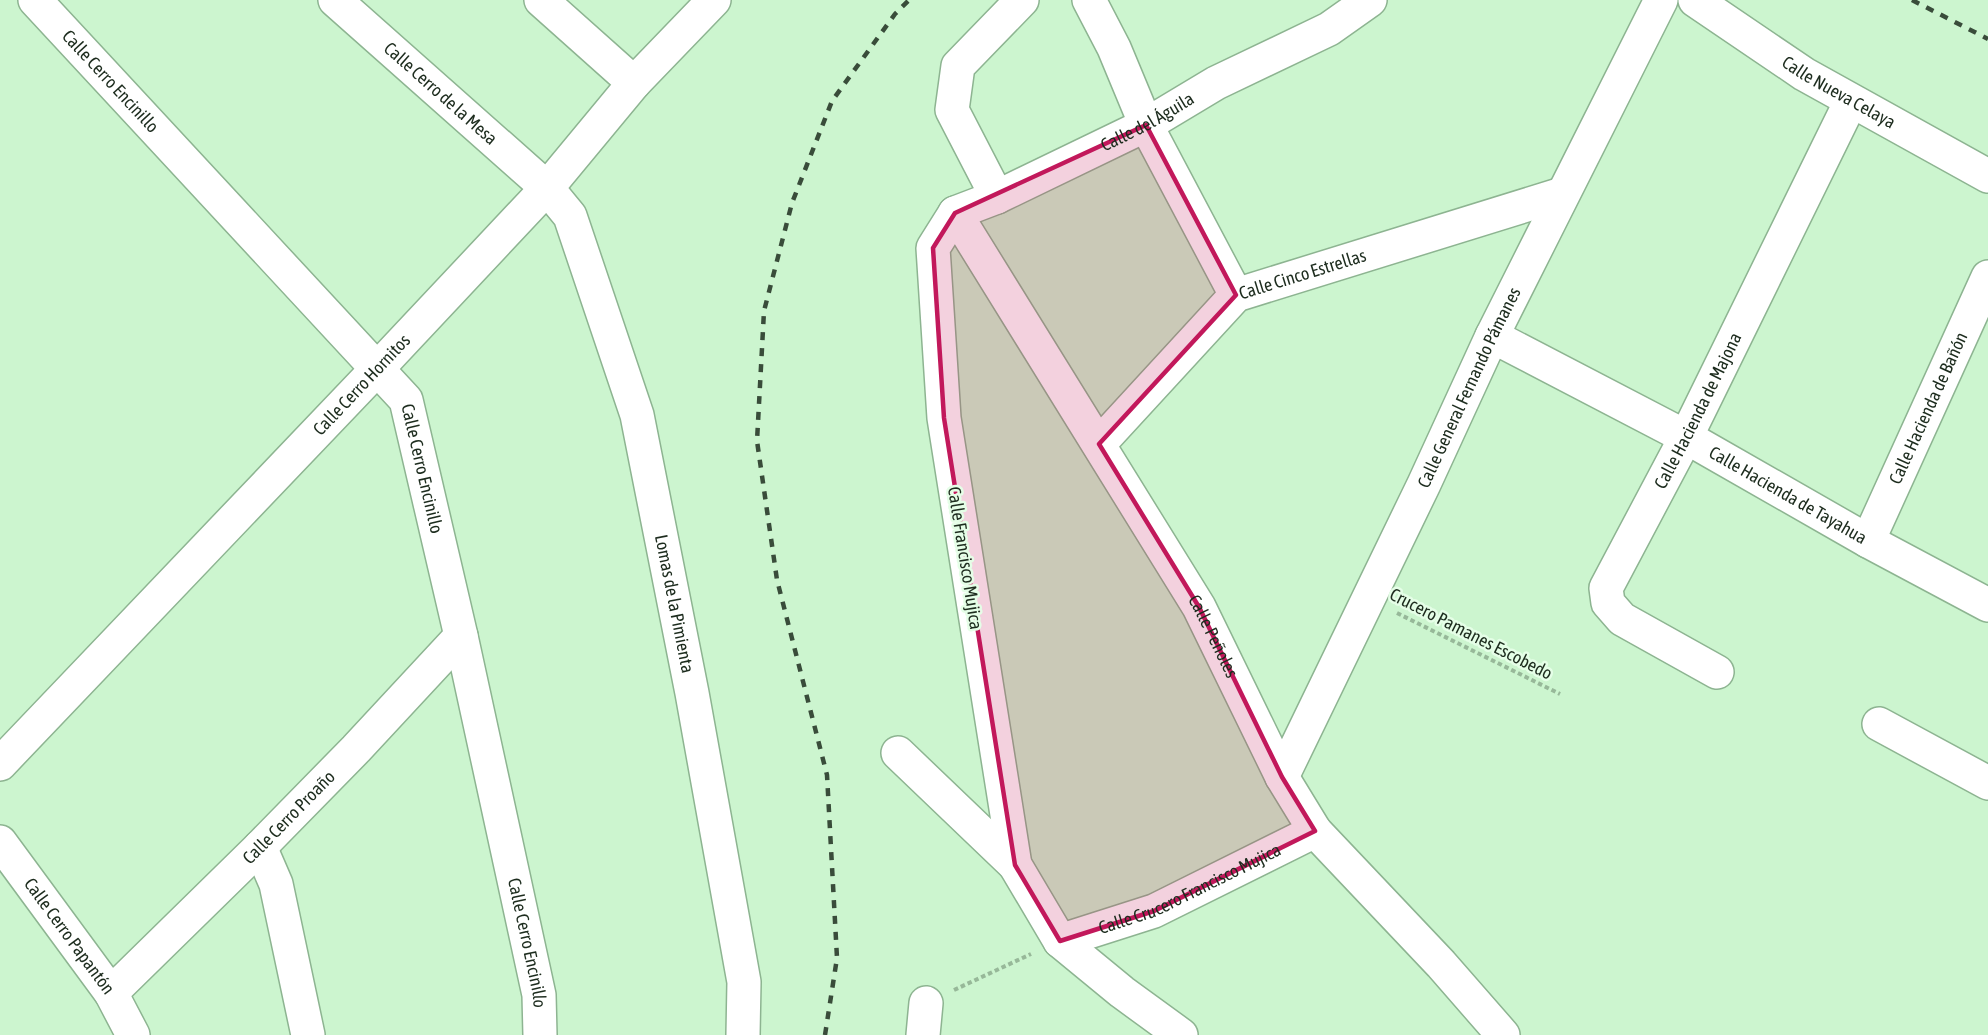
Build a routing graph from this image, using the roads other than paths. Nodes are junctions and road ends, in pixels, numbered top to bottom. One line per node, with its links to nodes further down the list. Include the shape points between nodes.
1 (35, 0): 23 (street, Calle Cerro Encinillo)
2 (335, 0): 16 (street, Calle Cerro de la Mesa)
3 (541, 0): 11 (street)
4 (714, 0): 11 (street, Calle Cerro Hornitos)
5 (1022, 0): 18 (street, via 958,66 952,110)
6 (1089, 0): 13 (street)
7 (1370, 0): 13 (street, Calle del Águila, via 1329,29 1216,83)
8 (1661, 0): 17 (street, Calle General Fernando Pámanes)
9 (1695, 0): 12 (street, Calle Nueva Celaya)
10 (1724, 0): 14 (street, Calle Nueva Celaya, via 1848,77)
11 (634, 83): 16 (street, Calle Cerro Hornitos)
12 (1851, 101): 15 (street, Calle Nueva Celaya); 24 (street, Calle Hacienda de Majona)
13 (1146, 125): 18 (street, Calle del Águila); 21 (street)
14 (1988, 152)
15 (1988, 176)
16 (547, 188): 23 (street, Calle Cerro Hornitos); 45 (street, Lomas de la Pimienta, via 570,216 637,415 744,982)
17 (1562, 194): 21 (street, Calle Cinco Estrellas); 22 (street, Calle General Fernando Pámanes)
18 (998, 197): 19 (street, Calle del Águila)
19 (955, 213): 25 (street, Calle Peñoles); 38 (street, Calle Francisco Mujica, via 933,248 944,418)
20 (1988, 277): 26 (street, Calle Hacienda de Bañón)
21 (1236, 295): 25 (street, Calle Cinco Estrellas)
22 (1492, 336): 24 (street, Calle Hacienda de Tayahua); 33 (street, Calle General Fernando Pámanes)
23 (377, 369): 28 (street, Calle Cerro Encinillo, via 406,400); 32 (street, Calle Cerro Hornitos)
24 (1686, 437): 26 (street, Calle Hacienda de Tayahua); 29 (street, Calle Hacienda de Majona, via 1606,588 1608,603 1622,619)
25 (1099, 444): 33 (street, Calle Peñoles, via 1199,607)
26 (1868, 541): 27 (street, Calle Hacienda de Tayahua)
27 (1988, 605)
28 (461, 636): 37 (street, Calle Cerro Proaño); 44 (street, Calle Cerro Encinillo, via 539,995)
29 (1716, 672)
30 (1879, 724): 34 (street)
31 (898, 753): 38 (street, Calle Francisco Mujica)
32 (0, 764)
33 (1282, 777): 35 (street, Calle Peñoles)
34 (1988, 783)
35 (1315, 831): 39 (street, Calle Crucero Francisco Mujica, via 1154,911); 48 (street, Calle Peñoles)
36 (0, 842): 40 (street, Calle Cerro Papantón)
37 (260, 847): 40 (street, Calle Cerro Proaño); 43 (street, via 276,884)
38 (1014, 865): 39 (street, Calle Francisco Mujica)
39 (1060, 941): 47 (street, Calle Francisco Mujica)
40 (111, 993): 42 (street, Calle Cerro Papantón)
41 (926, 1003): 46 (street)
42 (133, 1035)
43 (308, 1035)
44 (540, 1035)
45 (743, 1035)
46 (923, 1035)
47 (1181, 1035)
48 (1503, 1035)

